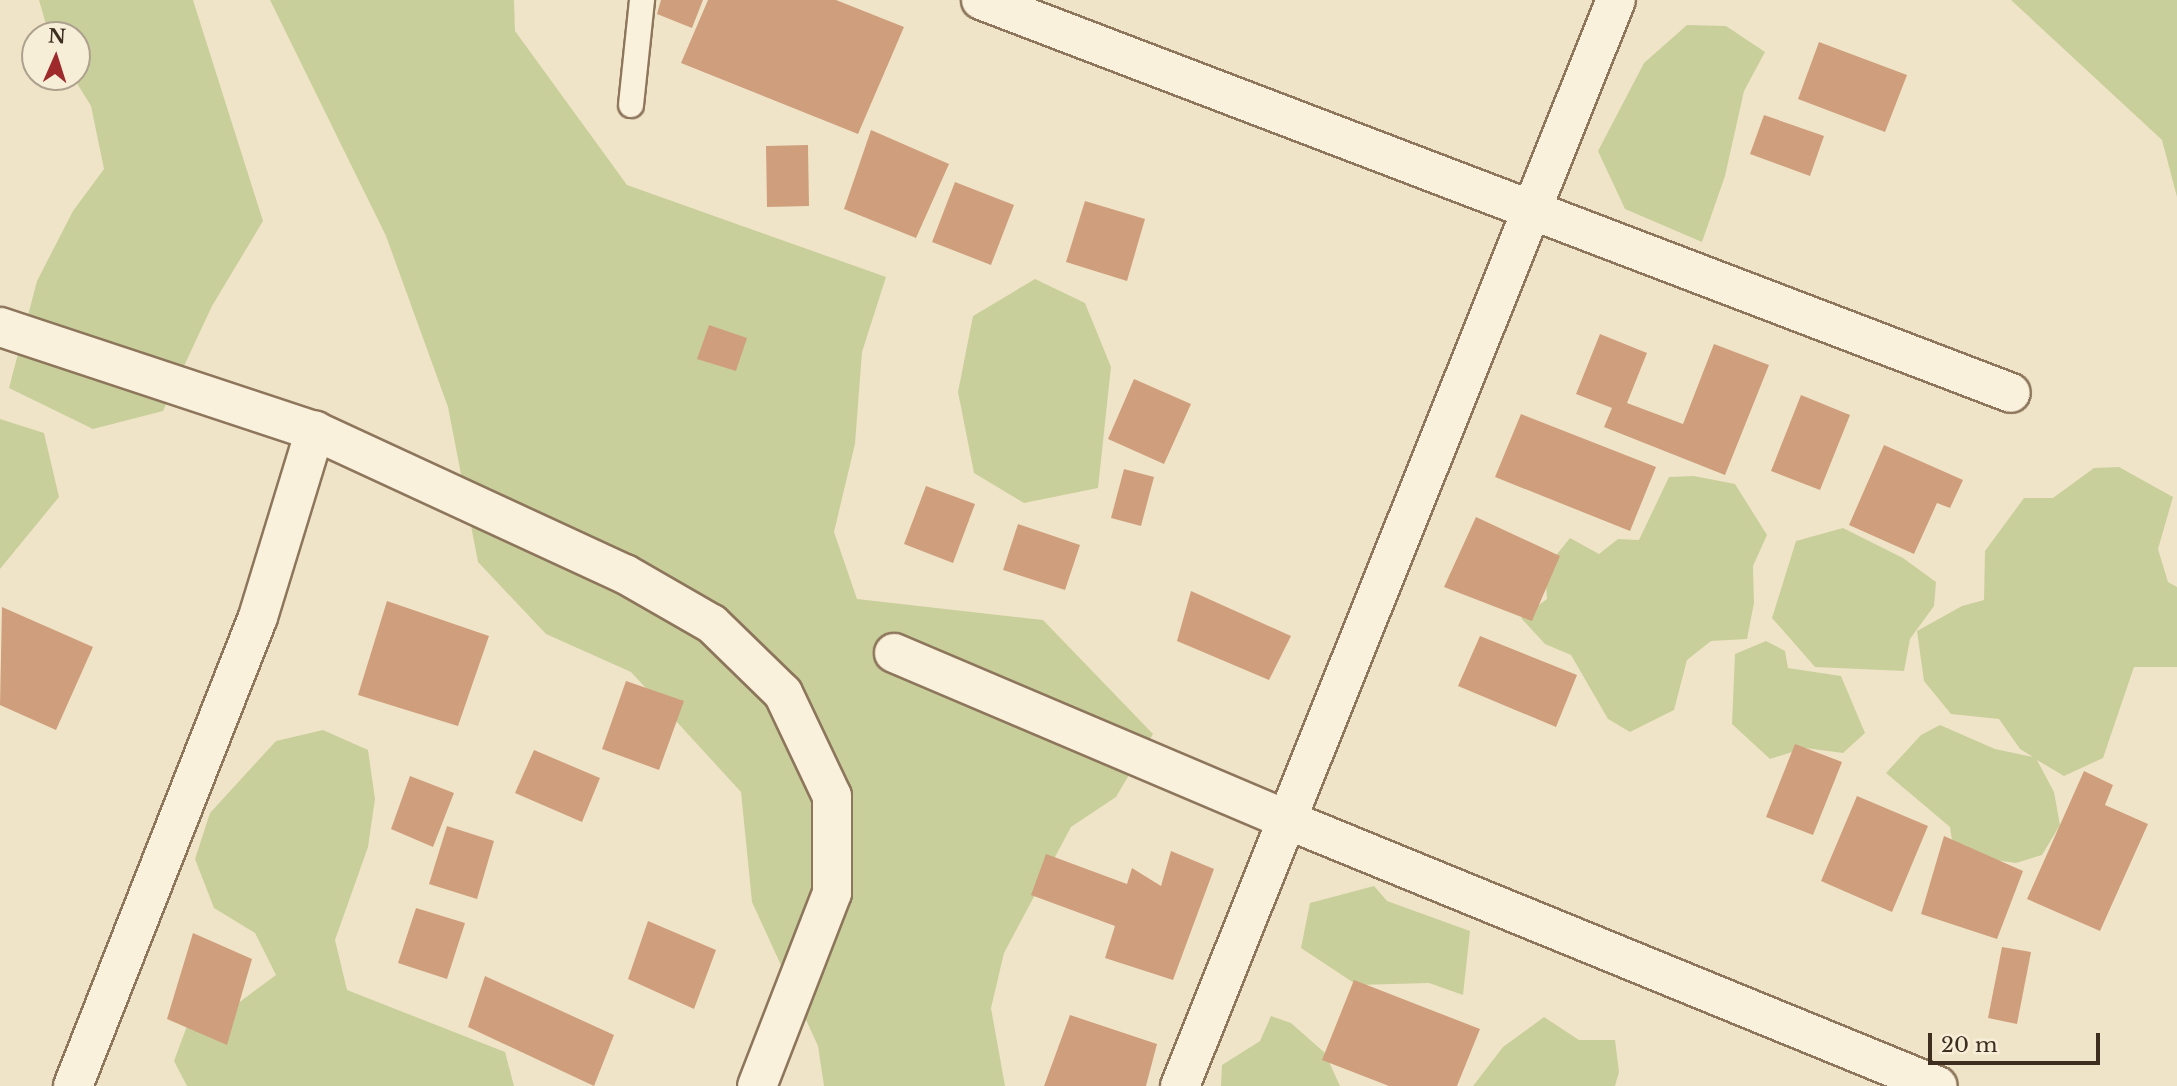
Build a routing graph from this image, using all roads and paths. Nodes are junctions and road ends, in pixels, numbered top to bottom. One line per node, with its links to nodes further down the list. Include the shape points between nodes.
1 (642, 0): 4 (lane)
2 (981, 0): 5 (street)
3 (1616, 0): 5 (street)
4 (631, 105)
5 (1531, 210): 7 (street); 10 (street)
6 (0, 327): 8 (street)
7 (2011, 393)
8 (315, 431): 11 (street, via 258,617); 12 (street, via 625,574 712,624 783,693 832,796 832,893)
9 (894, 653): 10 (street)
10 (1284, 819): 13 (street); 14 (street)
11 (73, 1086)
12 (757, 1086)
13 (1180, 1086)
14 (1938, 1086)

